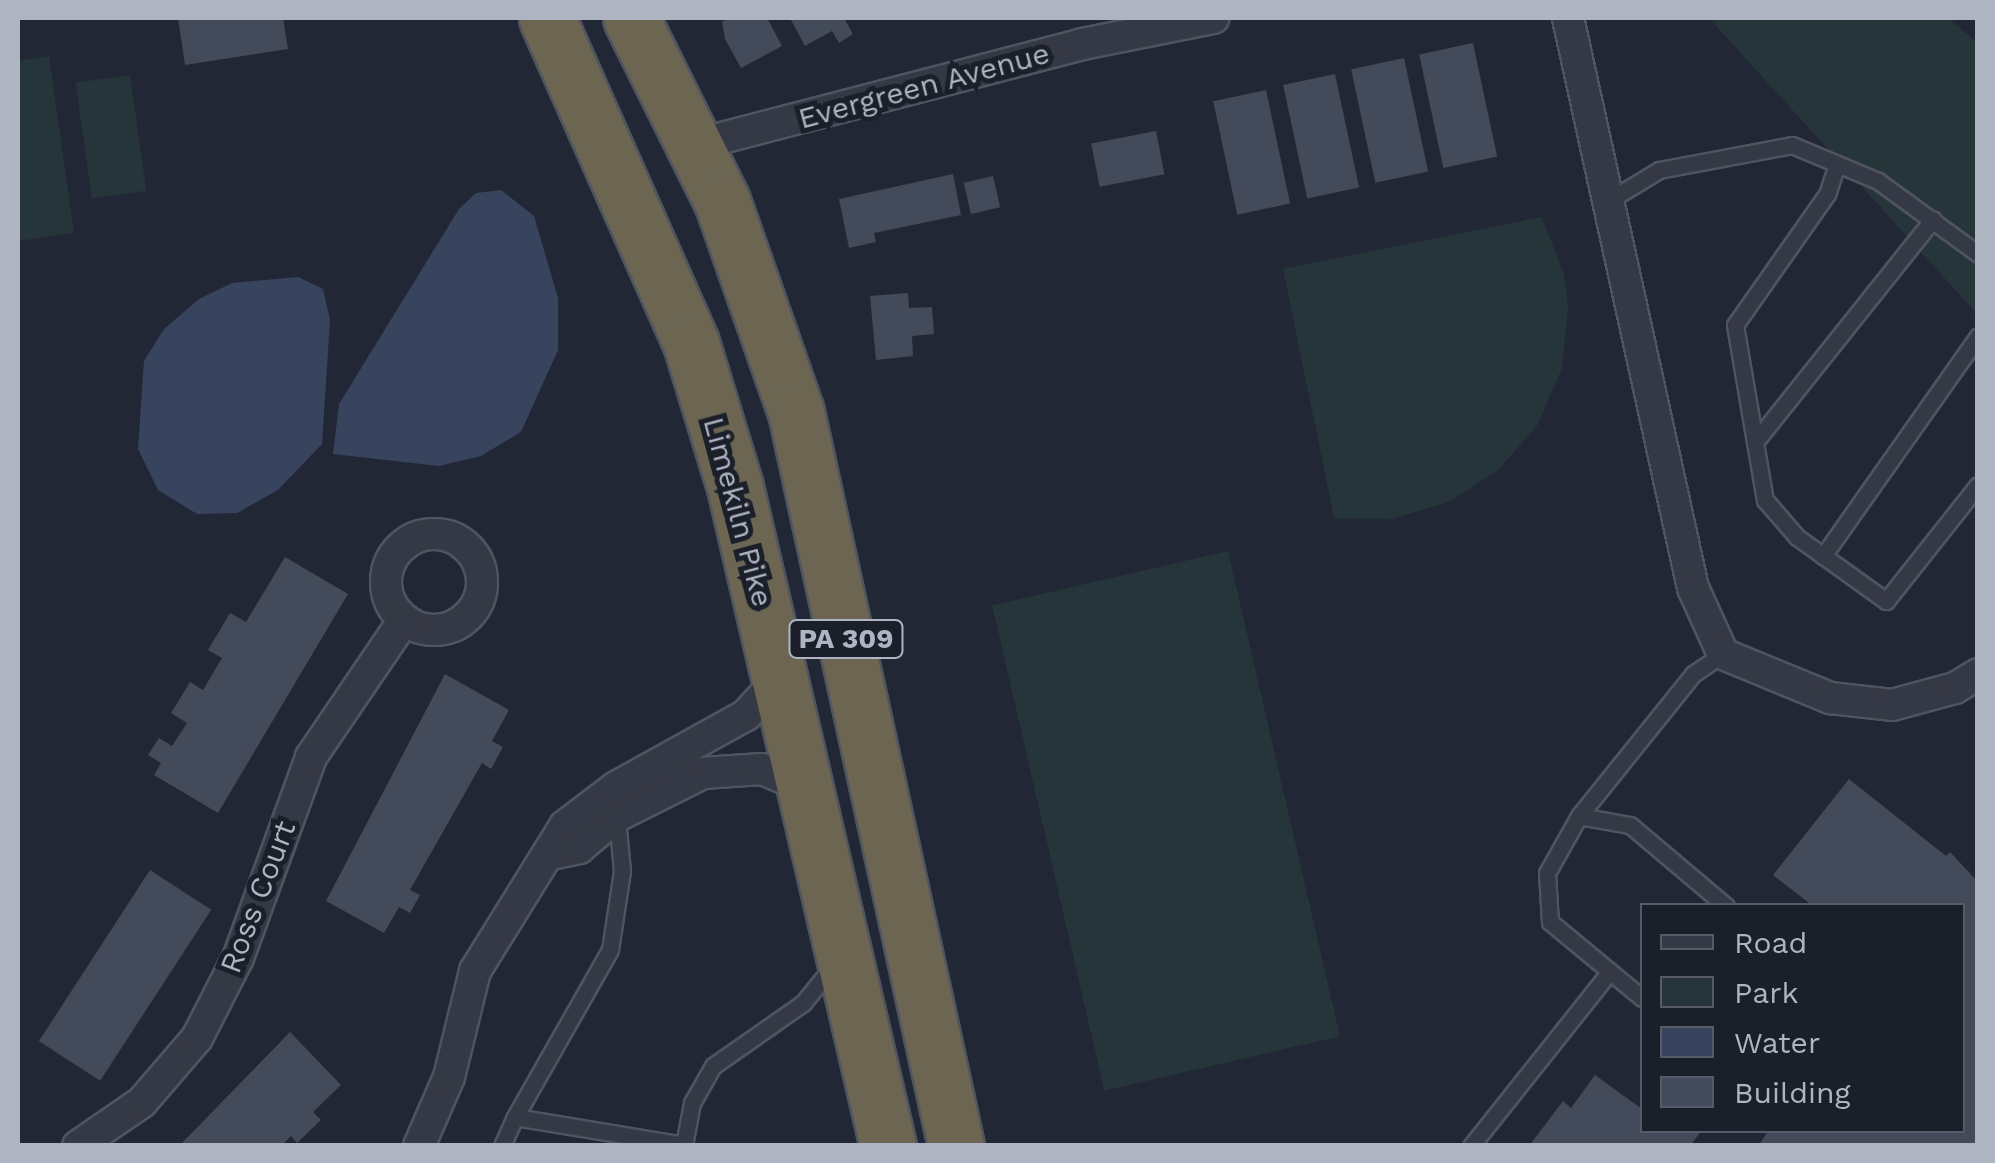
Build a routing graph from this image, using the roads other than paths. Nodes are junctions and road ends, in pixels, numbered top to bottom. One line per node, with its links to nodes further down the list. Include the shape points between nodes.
1 (547, 18): 18 (highway, Limekiln Pike / PA 309, via 690,343 736,487)
2 (631, 18): 6 (highway, PA 309)
3 (1213, 18): 5 (street, Evergreen Avenue)
4 (1568, 18): 8 (street)
5 (1076, 31): 6 (street, Evergreen Avenue)
6 (695, 145): 33 (highway, PA 309, via 761,303 796,412)
7 (1836, 166): 8 (lane, via 1792,145 1659,170); 9 (lane, via 1878,181); 12 (lane, via 1827,194 1734,325)
8 (1608, 202): 16 (street, via 1694,588)
9 (1933, 219): 10 (lane); 12 (lane)
10 (1978, 254)
11 (1978, 336): 14 (lane)
12 (1755, 442): 14 (lane, via 1765,500)
13 (1978, 485): 14 (lane, via 1886,601)
14 (1824, 556)
15 (404, 620): 29 (street, Ross Court, via 311,756 238,958 197,1038 142,1102)
16 (1723, 654): 17 (street, via 1830,698 1892,705 1955,688); 21 (lane, via 1693,674)
17 (1978, 674)
18 (781, 677): 19 (highway, Limekiln Pike / PA 309); 22 (street, via 746,714 616,786 565,826)
19 (804, 786): 20 (street, via 762,769 703,774); 24 (highway, Limekiln Pike / PA 309)
20 (617, 816): 22 (street, via 580,848); 27 (lane, via 622,870 610,950)
21 (1578, 816): 23 (lane, via 1630,825); 25 (lane, via 1547,873 1550,922)
22 (551, 854): 30 (street, via 526,882 476,971 450,1078)
23 (1722, 903)
24 (843, 952): 28 (lane, via 803,1003 713,1066 692,1103); 32 (highway, Limekiln Pike / PA 309)
25 (1610, 971): 26 (lane); 34 (lane)
26 (1640, 996)
27 (515, 1117): 28 (lane); 31 (lane)
28 (685, 1145)
29 (78, 1146)
30 (419, 1146)
31 (502, 1146)
32 (888, 1146)
33 (956, 1146)
34 (1471, 1146)

